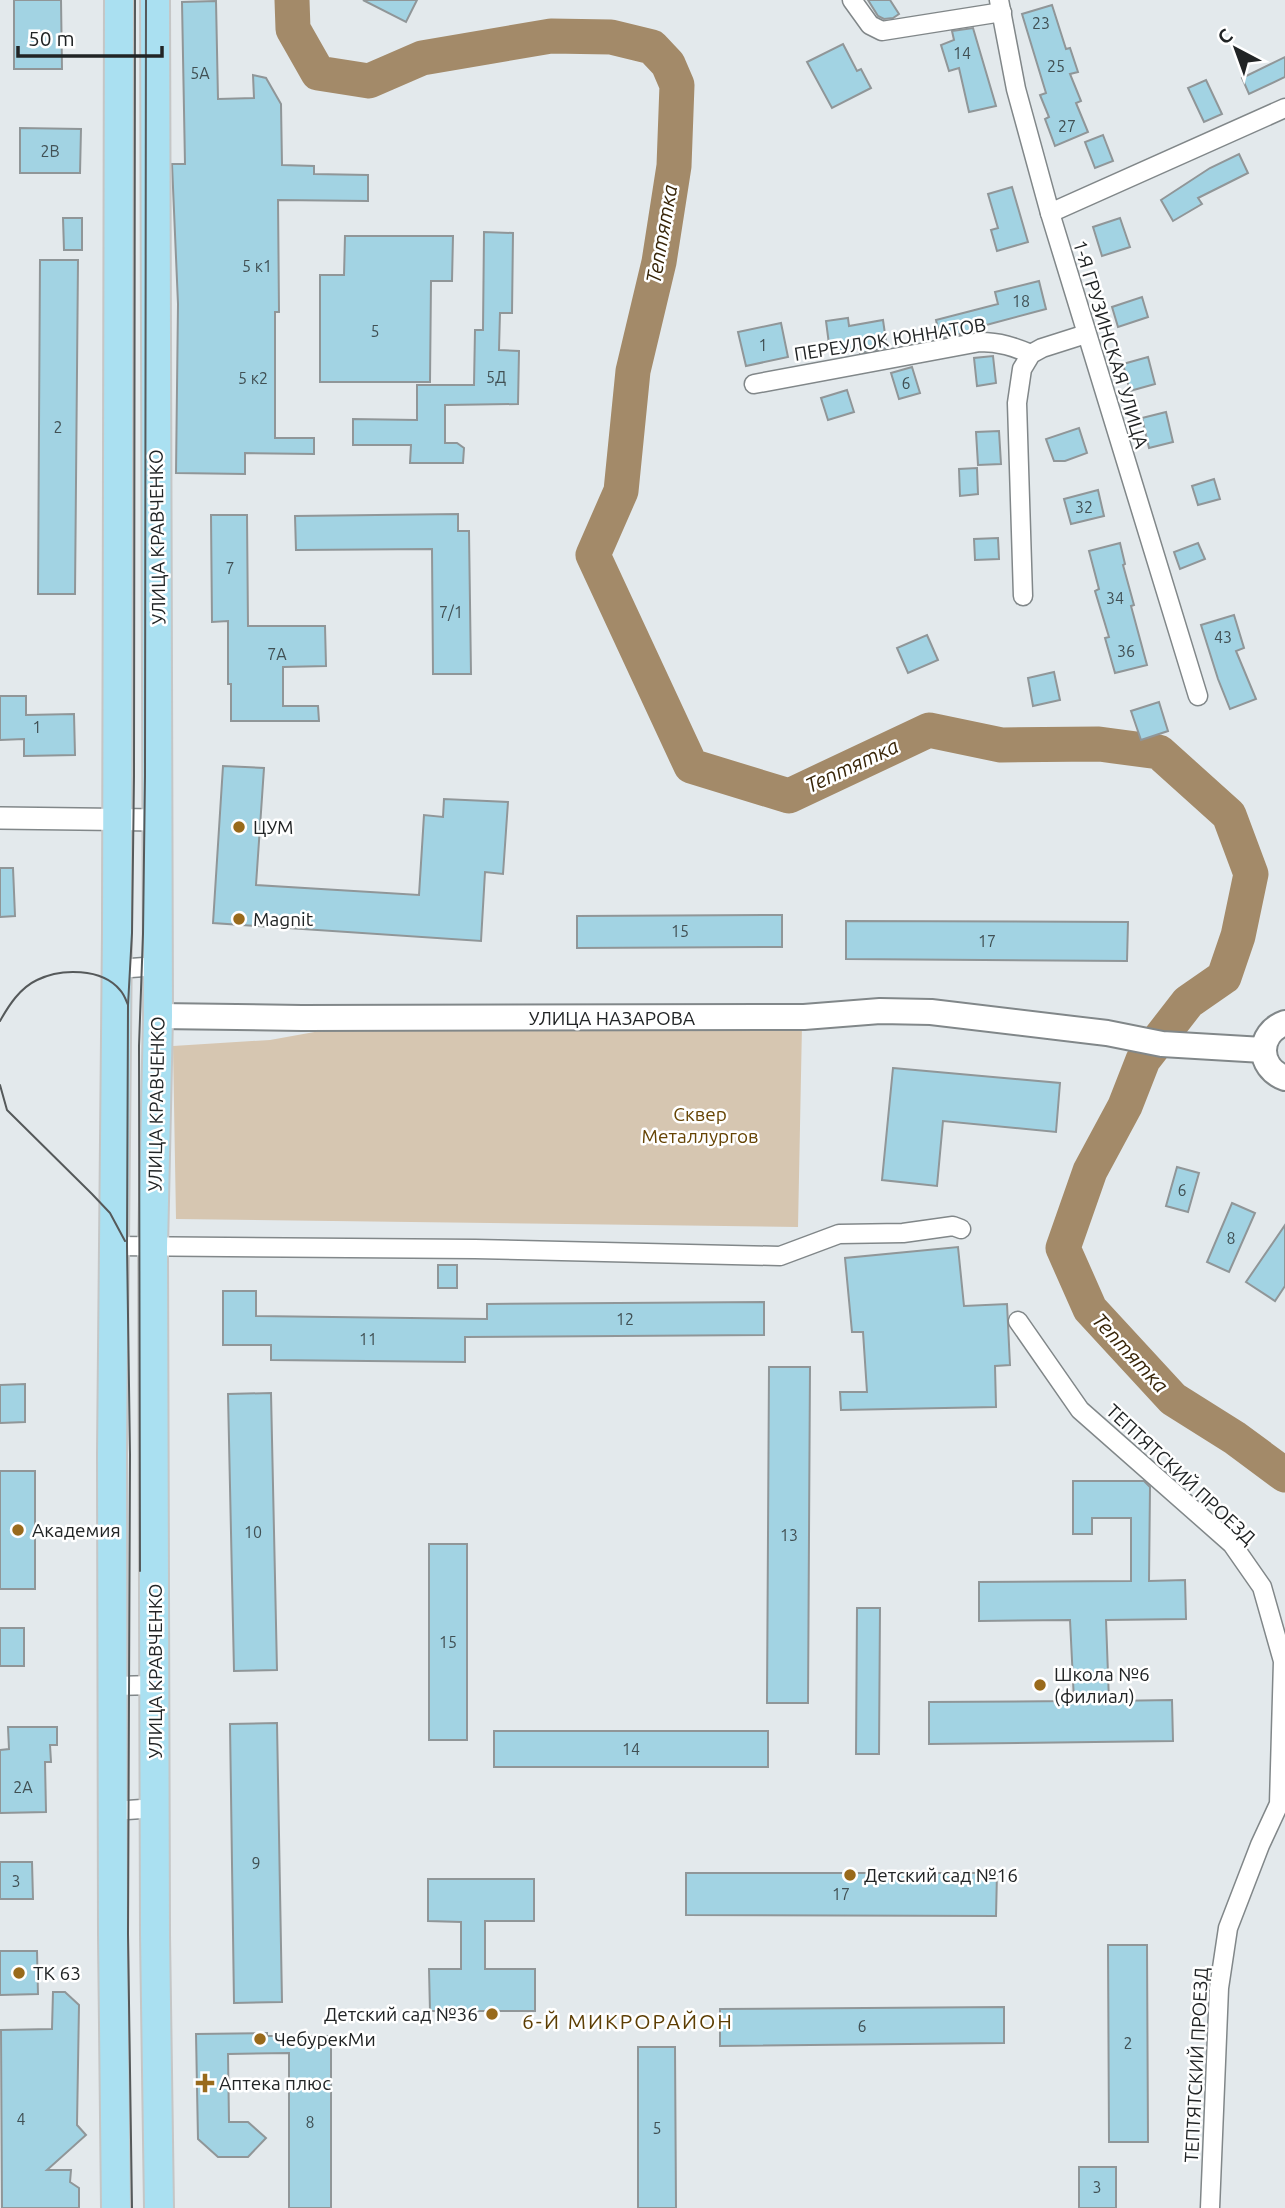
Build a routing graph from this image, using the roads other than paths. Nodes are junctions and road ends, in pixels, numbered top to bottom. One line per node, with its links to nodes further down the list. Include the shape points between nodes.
1 (119, 0): 13 (main road, УЛИЦА КРАВЧЕНКО)
2 (155, 0): 14 (main road, УЛИЦА КРАВЧЕНКО)
3 (852, 0): 4 (street, via 870,25 882,31)
4 (1000, 6): 6 (street, 1-Я ГРУЗИНСКАЯ УЛИЦА, via 1016,89)
5 (1285, 108): 6 (street)
6 (1050, 213): 7 (street, 1-Я ГРУЗИНСКАЯ УЛИЦА)
7 (1086, 334): 8 (street); 11 (street, 1-Я ГРУЗИНСКАЯ УЛИЦА)
8 (1031, 354): 9 (street, ПЕРЕУЛОК ЮННАТОВ, via 1007,344 980,342); 10 (street, via 1022,369 1017,395)
9 (754, 384)
10 (1023, 596)
11 (1198, 696)
12 (0, 818): 13 (street)
13 (117, 820): 14 (street); 15 (main road, УЛИЦА КРАВЧЕНКО)
14 (158, 820): 16 (main road, УЛИЦА КРАВЧЕНКО)
15 (117, 933): 16 (main road); 18 (main road, УЛИЦА КРАВЧЕНКО)
16 (158, 933): 17 (main road, УЛИЦА КРАВЧЕНКО)
17 (158, 966): 18 (street); 20 (main road, УЛИЦА КРАВЧЕНКО)
18 (117, 969): 19 (main road, УЛИЦА КРАВЧЕНКО)
19 (116, 1015): 20 (main road, УЛИЦА НАЗАРОВА); 25 (main road, УЛИЦА КРАВЧЕНКО)
20 (159, 1016): 22 (main road, УЛИЦА НАЗАРОВА, via 791,1017 931,1012 1162,1044); 26 (main road, УЛИЦА КРАВЧЕНКО)
21 (1285, 1023): 22 (main road, via 1268,1035)
22 (1263, 1050): 23 (main road, via 1265,1062)
23 (1285, 1078)
24 (961, 1229): 26 (street, via 839,1234 780,1256)
25 (113, 1246): 26 (street); 29 (main road, УЛИЦА КРАВЧЕНКО)
26 (153, 1247): 28 (main road, УЛИЦА КРАВЧЕНКО)
27 (1018, 1321): 34 (street, ТЕПТЯТСКИЙ ПРОЕЗД, via 1080,1410 1232,1544 1262,1587 1283,1661 1279,1804 1228,1928 1219,1988)
28 (156, 1685): 29 (street); 30 (main road, УЛИЦА КРАВЧЕНКО)
29 (113, 1686): 31 (main road, УЛИЦА КРАВЧЕНКО)
30 (156, 1808): 31 (street); 33 (main road, УЛИЦА КРАВЧЕНКО)
31 (113, 1811): 32 (main road, УЛИЦА КРАВЧЕНКО)
32 (116, 2208)
33 (159, 2208)
34 (1210, 2208)

